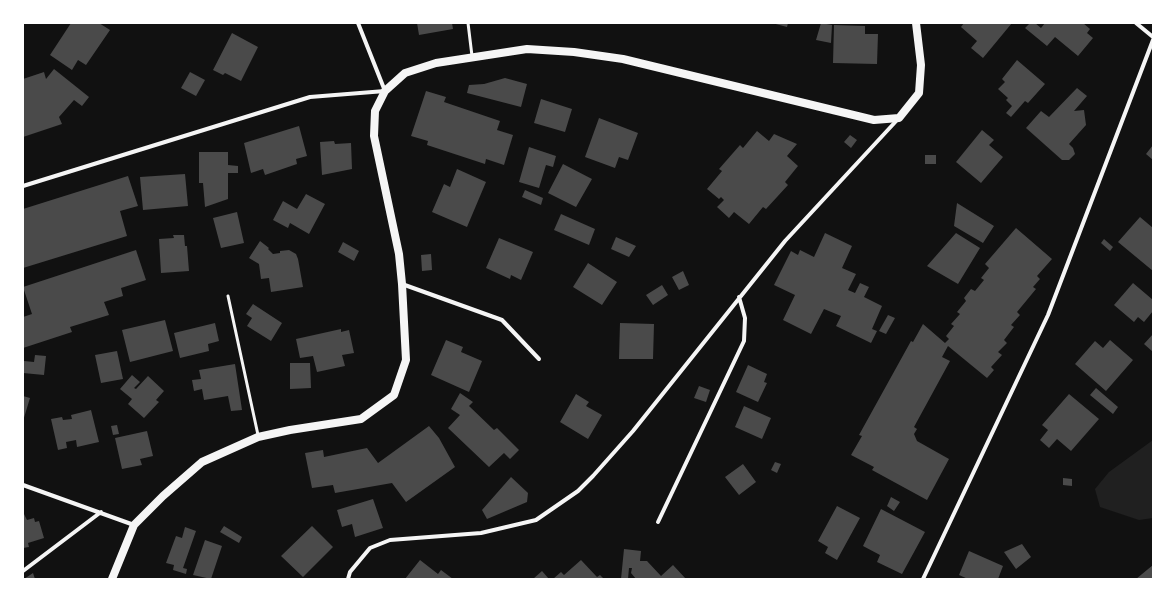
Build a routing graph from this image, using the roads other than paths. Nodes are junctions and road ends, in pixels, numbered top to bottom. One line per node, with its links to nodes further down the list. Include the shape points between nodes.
1 (358, 23): 7 (street)
2 (468, 23): 6 (lane)
3 (916, 23): 8 (main road, via 921,65 919,93)
4 (1136, 23): 5 (street)
5 (1153, 38): 22 (street, via 1048,315)
6 (472, 58): 7 (main road, via 436,63 405,73); 8 (main road, via 527,49 574,52 623,59 874,120)
7 (385, 91): 9 (street, via 310,97); 10 (main road, via 375,111 374,136 399,254)
8 (899, 118): 12 (street, via 785,242)
9 (23, 186)
10 (402, 284): 13 (street, via 502,320); 14 (main road, via 406,360 394,395 361,419)
11 (228, 296): 14 (lane)
12 (739, 297): 17 (street, via 745,318 744,341); 21 (street, via 633,431 578,491 536,520 481,533 390,540 370,548 350,572)
13 (539, 359)
14 (258, 437): 18 (main road, via 202,462)
15 (23, 485): 16 (street)
16 (101, 512): 18 (street); 19 (street)
17 (658, 522)
18 (134, 525): 20 (main road)
19 (23, 571)
20 (112, 579)
21 (348, 579)
22 (923, 579)

